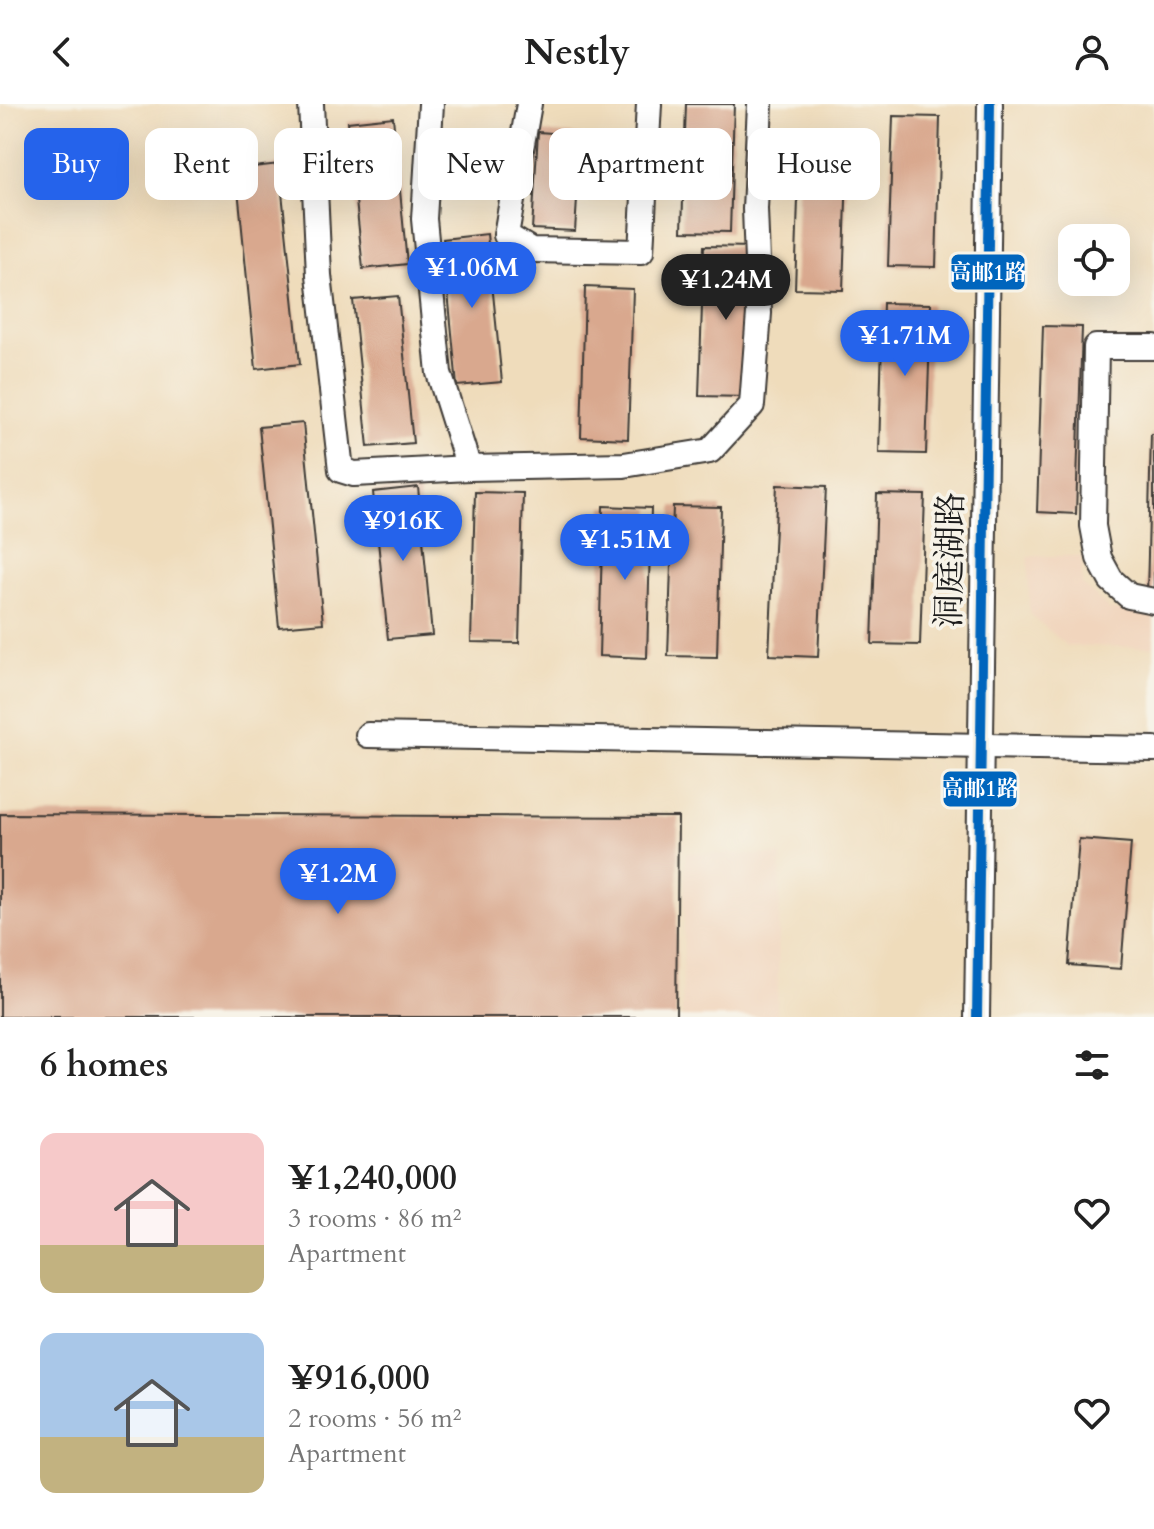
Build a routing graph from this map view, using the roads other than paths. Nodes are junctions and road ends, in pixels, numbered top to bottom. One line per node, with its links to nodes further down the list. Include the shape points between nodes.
1 (311, 104): 8 (street, via 319,275 341,470 354,474)
2 (431, 104): 8 (street, via 424,219 439,373)
3 (529, 104): 4 (street, via 506,235 531,250 641,252)
4 (649, 104)
5 (760, 104): 8 (street, via 755,209 759,313 752,405 710,451 624,465)
6 (990, 104): 11 (street, 洞庭湖路)
7 (1154, 347): 9 (street, via 1096,347 1093,526 1099,558 1111,580 1129,596)
8 (469, 468)
9 (1154, 601)
10 (368, 735): 11 (street)
11 (981, 746): 12 (street); 13 (street, 洞庭湖路)
12 (1154, 749)
13 (977, 1017)

